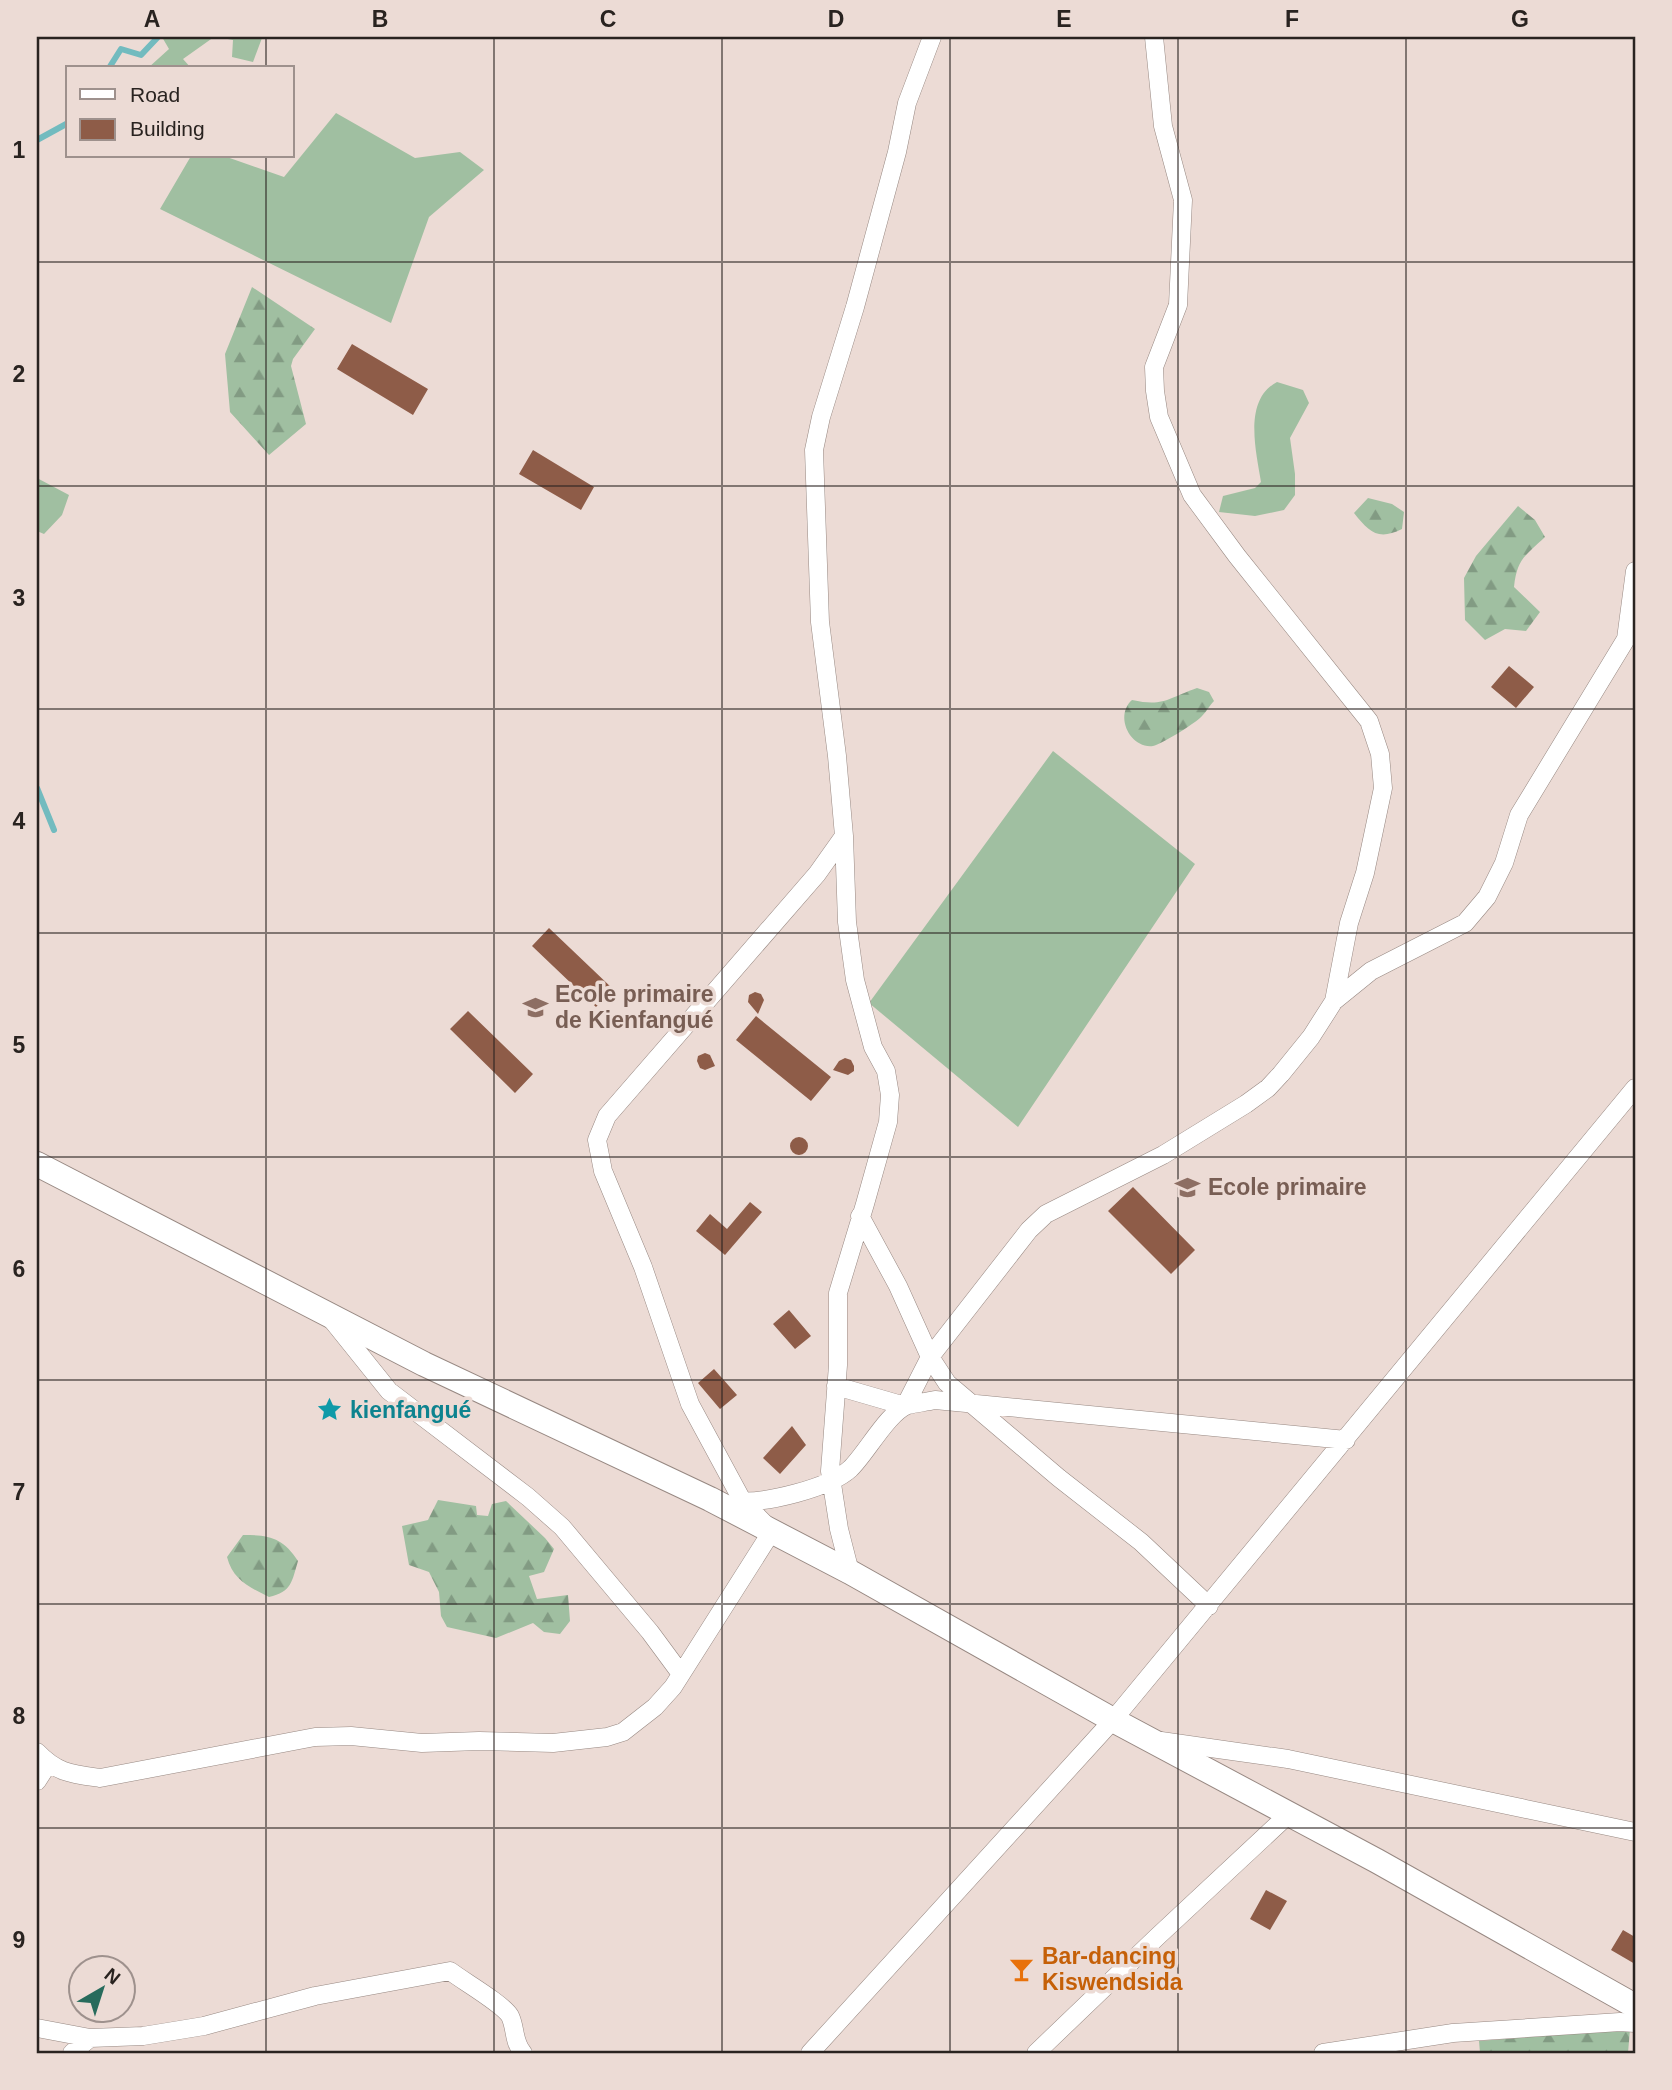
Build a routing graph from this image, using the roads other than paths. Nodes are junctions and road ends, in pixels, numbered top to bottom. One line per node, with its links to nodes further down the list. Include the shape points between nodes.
1 (932, 37): 4 (street, via 907,103 814,450 820,622)
2 (1154, 37): 5 (street, via 1163,126 1183,200 1178,305 1154,367 1159,417 1192,495 1369,721 1380,754 1383,788)
3 (1635, 571): 5 (street, via 1626,639 1519,815 1487,897 1465,923 1371,971)
4 (844, 836): 8 (street, via 847,922 855,980 890,1094 888,1122); 17 (street, via 769,931 607,1116 597,1140 603,1171 643,1267 690,1404)
5 (1334, 1001): 10 (street, via 1281,1074 1247,1104 1163,1155 1046,1214)
6 (1635, 1088): 14 (street)
7 (37, 1164): 9 (main road)
8 (860, 1216): 10 (street); 11 (street, via 838,1293)
9 (330, 1317): 16 (main road); 21 (street, via 389,1391 562,1527)
10 (930, 1357): 12 (street, via 947,1383); 13 (street)
11 (836, 1386): 13 (street); 15 (street)
12 (972, 1403): 13 (street, via 935,1401); 14 (street); 20 (street, via 1141,1542)
13 (905, 1406): 15 (street, via 850,1469)
14 (1346, 1440): 20 (street)
15 (832, 1482): 17 (street); 19 (street)
16 (710, 1499): 17 (street); 18 (main road)
17 (743, 1502): 18 (street)
18 (772, 1531): 19 (main road); 21 (street)
19 (850, 1572): 22 (main road)
20 (1209, 1606): 22 (street)
21 (681, 1674): 24 (street, via 655,1707 623,1732 607,1737 553,1743 422,1744 315,1737 100,1778 67,1774)
22 (1113, 1720): 23 (main road); 33 (street)
23 (1148, 1740): 26 (main road); 27 (street, via 1288,1759)
24 (43, 1758): 25 (street)
25 (37, 1782)
26 (1289, 1814): 28 (main road); 37 (street)
27 (1635, 1832)
28 (1635, 2006)
29 (1635, 2023): 38 (street, via 1453,2034)
30 (37, 2028): 32 (street)
31 (143, 2036): 32 (street); 35 (street); 36 (street, via 204,2026 315,1996 450,1971 506,2012)
32 (90, 2038): 34 (street)
33 (819, 2051)
34 (72, 2053)
35 (132, 2053)
36 (523, 2053)
37 (1036, 2053)
38 (1323, 2053)

